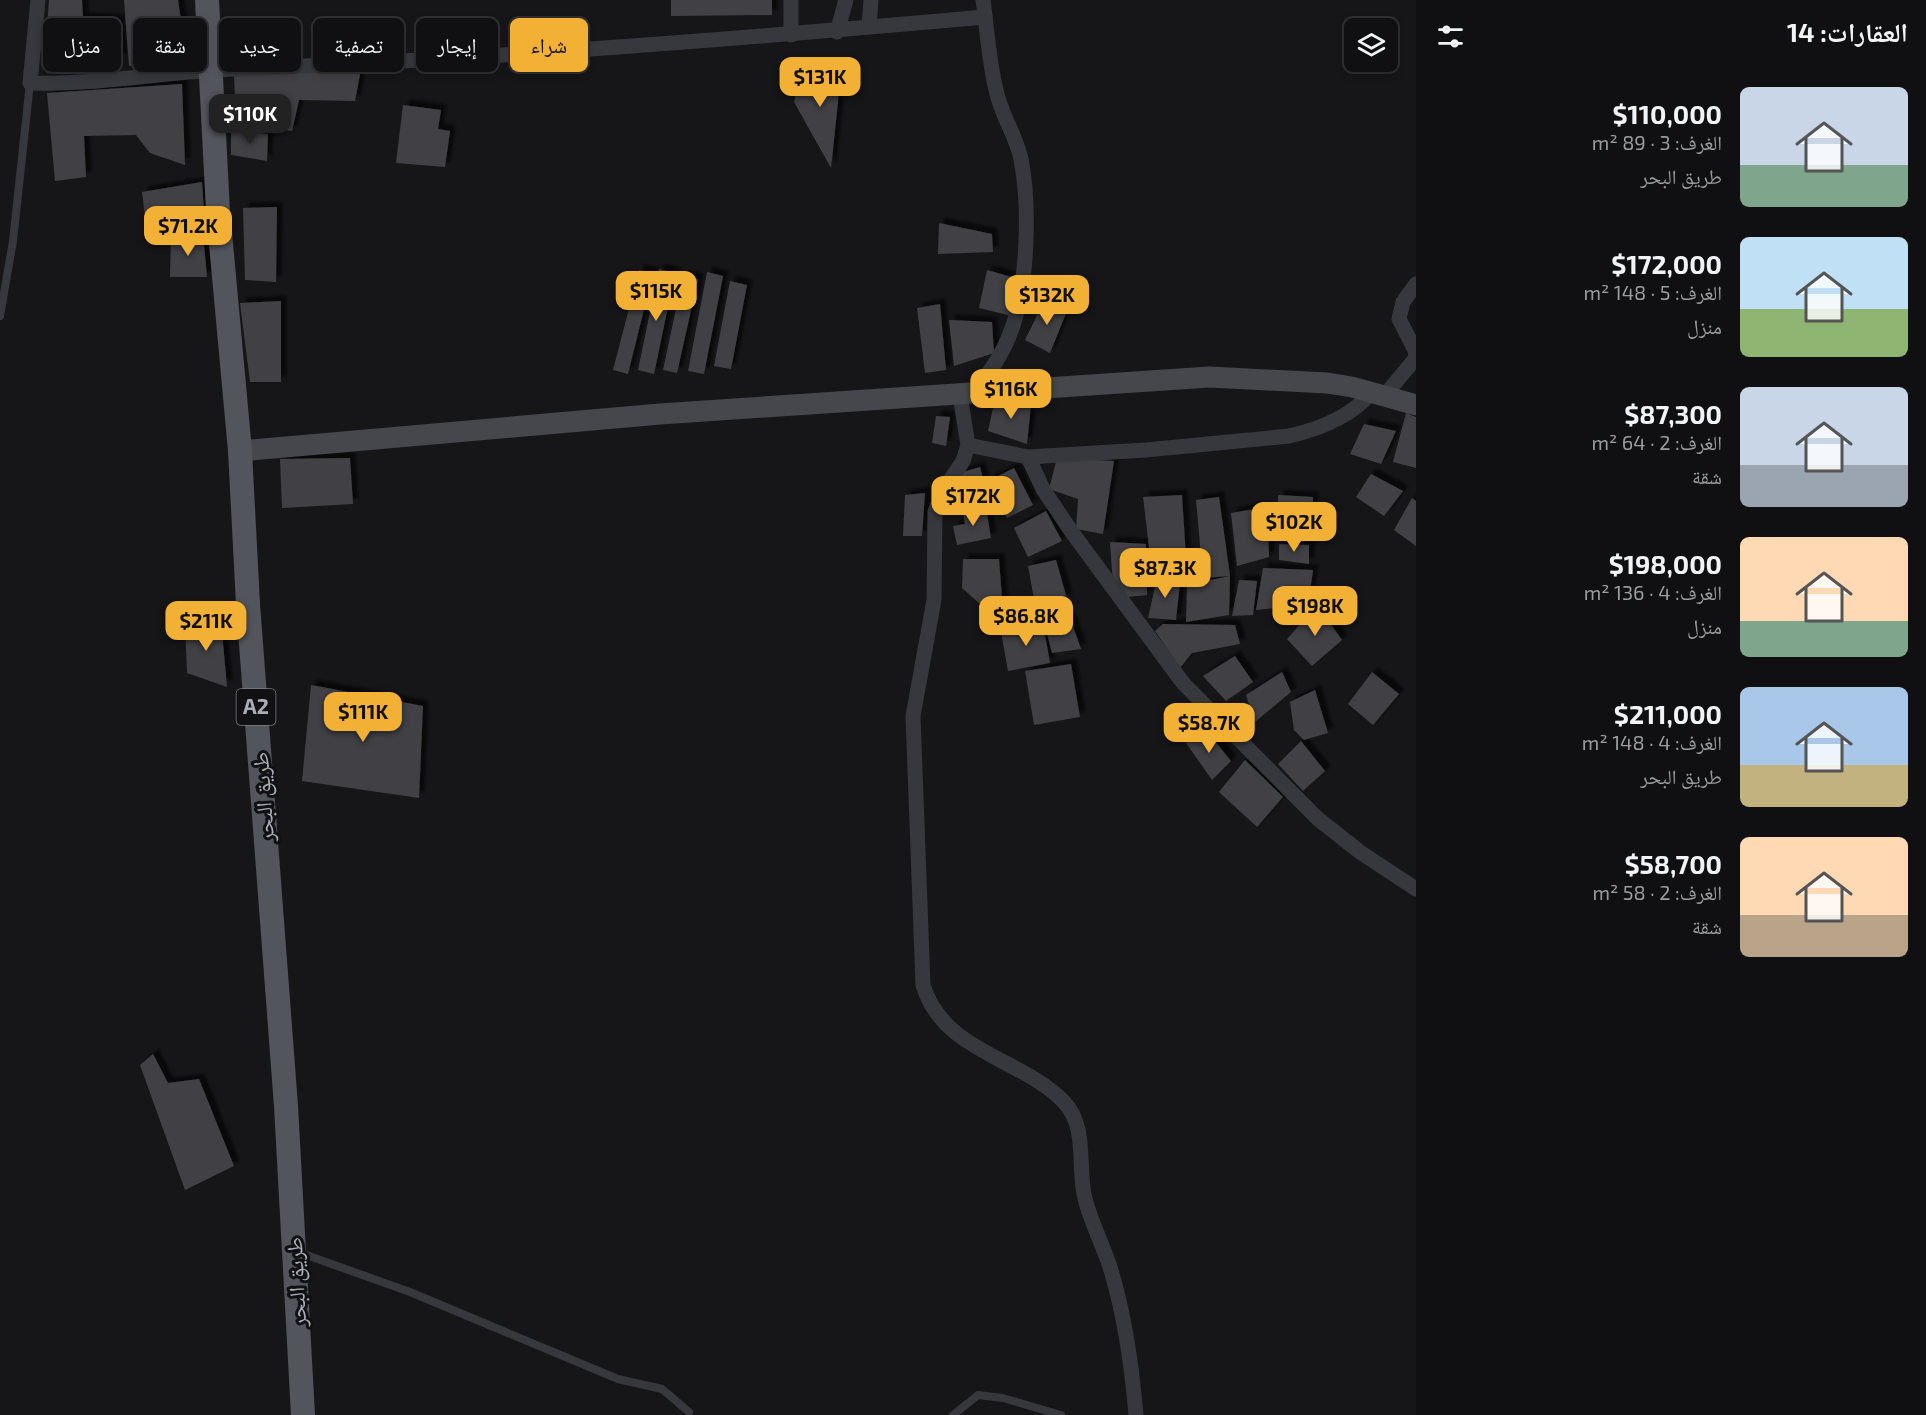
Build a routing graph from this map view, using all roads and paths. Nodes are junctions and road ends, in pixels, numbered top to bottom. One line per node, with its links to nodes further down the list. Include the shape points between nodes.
1 (38, 0): 12 (street)
2 (207, 0): 11 (main road, طريق البحر / A2)
3 (791, 0): 10 (street)
4 (846, 0): 9 (street)
5 (871, 0): 8 (street)
6 (983, 0): 7 (street)
7 (985, 17): 8 (street); 15 (street, via 999,105 1021,160 1025,219 1021,286 1012,330 998,359)
8 (869, 27): 9 (street)
9 (837, 32): 10 (street)
10 (791, 35): 11 (street, via 600,50)
11 (210, 70): 12 (street, via 59,84); 19 (main road, طريق البحر / A2)
12 (30, 82): 14 (lane, via 13,241)
13 (1416, 285): 16 (street, via 1403,302 1399,320 1416,352 1415,359)
14 (0, 316)
15 (967, 394): 16 (street, via 1209,377 1316,382); 18 (street); 19 (street, via 638,416)
16 (1378, 394): 17 (street); 20 (street, via 1343,417 1289,436)
17 (1416, 405)
18 (968, 445): 20 (street); 27 (street, via 935,512 934,600 913,716 923,985 930,1004 954,1030 990,1057 1052,1092 1071,1112 1079,1136 1086,1203 1115,1288)
19 (240, 451): 22 (main road, طريق البحر / A2)
20 (1028, 457): 21 (street, via 1043,489 1071,531 1176,675 1317,818)
21 (1416, 889)
22 (294, 1250): 23 (lane, via 410,1292 618,1379 662,1389); 24 (main road, طريق البحر / A2)
23 (689, 1412)
24 (303, 1415)
25 (953, 1415): 26 (lane, via 978,1395)
26 (1061, 1415)
27 (1136, 1415)

